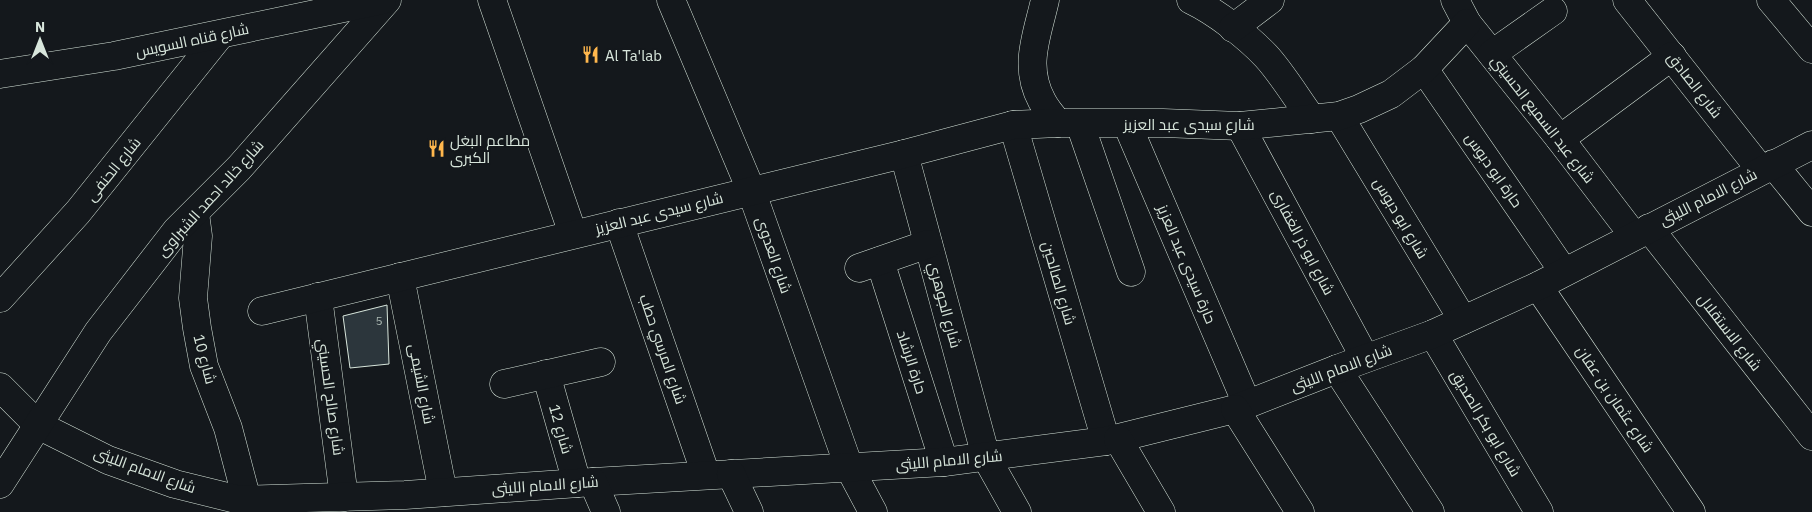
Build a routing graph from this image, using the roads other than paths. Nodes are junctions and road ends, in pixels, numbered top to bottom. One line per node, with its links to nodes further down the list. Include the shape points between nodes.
1 (382, 0): 13 (street, شارع قناه السويس)
2 (387, 0): 31 (street, شارع خالد احمد الشبراوى, via 239,168)
3 (492, 0): 34 (street)
4 (671, 0): 29 (street, شارع العدوى)
5 (1045, 0): 21 (street, via 1031,69 1042,102)
6 (1191, 0): 12 (street)
7 (1627, 0): 16 (street, شارع الصادق)
8 (1772, 1): 14 (street)
9 (1264, 2): 12 (street)
10 (1461, 11): 15 (street, شارع عبد السميع الحسيني); 17 (street, شارع سيدى عبد العزيز)
11 (1553, 11): 15 (street)
12 (1233, 28): 20 (street, via 1266,56)
13 (220, 35): 18 (street, شارع قناه السويس); 41 (street, شارع الحنفى, via 78,212)
14 (1812, 49)
15 (1492, 54): 25 (street, شارع عبد السميع الحسيني)
16 (1672, 56): 25 (street); 28 (street, شارع الصادق)
17 (1424, 68): 19 (street, شارع سيدى عبد العزيز, via 1391,94); 37 (street, حارة ابو دبوس)
18 (0, 74)
19 (1339, 116): 20 (street, شارع سيدى عبد العزيز); 43 (street, شارع ابو دبوس)
20 (1312, 119): 24 (street, شارع سيدى عبد العزيز)
21 (1069, 123): 22 (street, شارع سيدى عبد العزيز); 23 (street, شارع سيدى عبد العزيز); 36 (street)
22 (1127, 124): 24 (street, شارع سيدى عبد العزيز); 51 (street, حارة سيدى عبد العزيز)
23 (1013, 125): 27 (street, شارع سيدى عبد العزيز); 54 (street, شارع الصالحين)
24 (1240, 126): 45 (street, شارع ابو ذر الغفارى)
25 (1560, 140): 33 (street, شارع عبد السميع الحسيني)
26 (1812, 144): 28 (street, شارع الامام الليثى)
27 (904, 154): 29 (street, شارع سيدى عبد العزيز); 35 (street, شارع الجوهري)
28 (1767, 167): 30 (street, شارع الصادق); 33 (street, شارع الامام الليثى)
29 (751, 190): 32 (street, شارع سيدى عبد العزيز); 57 (street, شارع العدوى)
30 (1812, 212)
31 (195, 213): 52 (street, شارع خالد احمد الشبراوى, via 176,231 98,332); 64 (street, شارع 10, via 198,236 193,298 197,328 204,366 228,428)
32 (619, 223): 34 (street, شارع سيدى عبد العزيز); 58 (street, شارع المرسي حطب)
33 (1641, 232): 37 (street, شارع الامام الليثى); 53 (street, شارع الاستقلال)
34 (573, 234): 38 (street, شارع سيدى عبد العزيز)
35 (928, 244): 55 (street, شارع الجوهري); 56 (street, حارة الرشاد, via 869,264)
36 (1131, 272)
37 (1564, 272): 39 (street, شارع الامام الليثى)
38 (400, 276): 40 (street, شارع سيدى عبد العزيز); 61 (street, شارع الشيمى)
39 (1538, 286): 43 (street, شارع الامام الليثى); 73 (street, شارع عثمان بن عفان)
40 (318, 297): 42 (street, شارع سيدى عبد العزيز); 62 (street, شارع صالح الحسيني)
41 (0, 298)
42 (262, 311)
43 (1463, 320): 44 (street, شارع الامام الليثى)
44 (1433, 334): 45 (street, شارع الامام الليثى); 72 (street, شارع ابو بكر الصديق)
45 (1365, 358): 47 (street, شارع الامام الليثى)
46 (601, 362): 48 (street)
47 (1337, 369): 51 (street, شارع الامام الليثى); 71 (street)
48 (546, 374): 49 (street); 59 (street, شارع 12)
49 (504, 384)
50 (0, 387): 52 (street, شارع الامام الليثى)
51 (1241, 406): 54 (street, شارع الامام الليثى); 70 (street, حارة سيدى عبد العزيز)
52 (38, 424): 60 (street, شارع خالد احمد الشبراوى); 64 (street, شارع الامام الليثى, via 108,460)
53 (1812, 436)
54 (1112, 440): 55 (street, شارع الامام الليثى); 69 (street, شارع الصالحين)
55 (986, 457): 56 (street, شارع الامام الليثى); 68 (street, شارع الجوهري)
56 (944, 462): 57 (street, شارع الامام الليثى)
57 (848, 467): 58 (street, شارع الامام الليثى); 67 (street, شارع العدوى)
58 (718, 475): 59 (street, شارع الامام الليثى); 66 (street, شارع المرسي حطب)
59 (585, 483): 61 (street, شارع الامام الليثى); 65 (street, شارع 12)
60 (0, 484)
61 (444, 492): 63 (street, شارع الامام الليثى)
62 (344, 497): 63 (street, شارع الامام الليثى); 64 (street, شارع الامام الليثى)
63 (409, 503)
64 (244, 504)
65 (606, 512)
66 (749, 512)
67 (872, 512)
68 (1017, 512)
69 (1161, 512)
70 (1300, 512)
71 (1430, 512)
72 (1539, 512)
73 (1691, 512)

